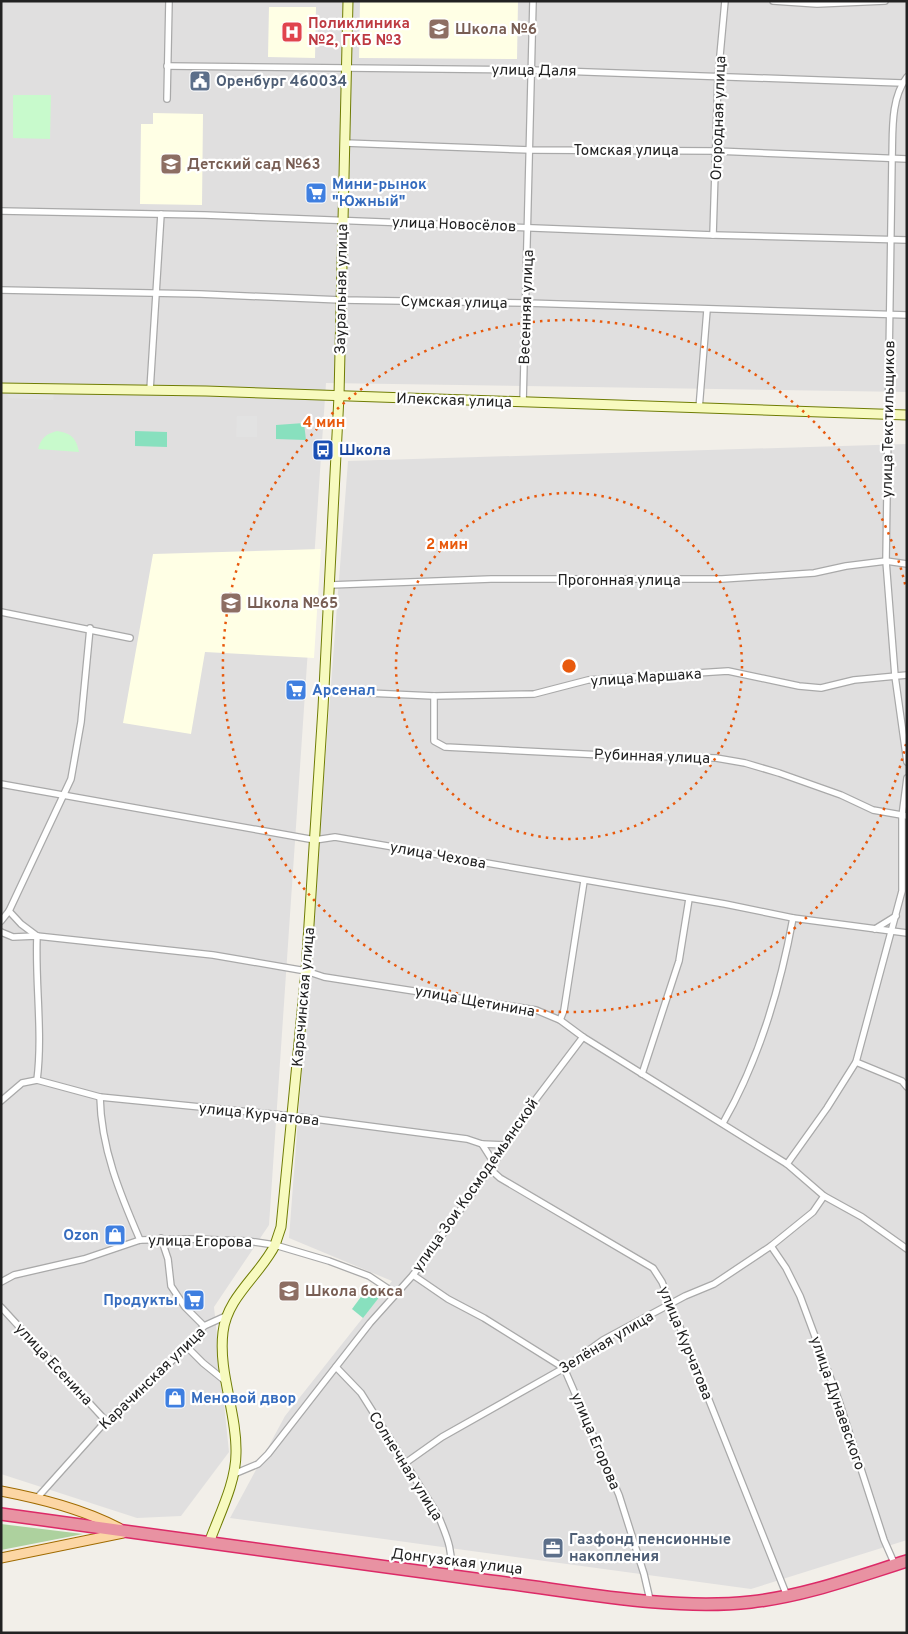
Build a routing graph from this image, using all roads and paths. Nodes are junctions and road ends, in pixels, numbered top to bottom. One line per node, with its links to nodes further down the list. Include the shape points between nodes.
1 (169, 1): 7 (street)
2 (348, 1): 8 (street, Зауральная улица)
3 (533, 1): 9 (street, Весенняя улица)
4 (725, 1): 10 (street, Огородная улица)
5 (772, 1): 6 (street, via 817,4)
6 (884, 1)
7 (167, 66): 8 (street, улица Даля); 13 (street)
8 (347, 68): 9 (street, улица Даля); 14 (street, Зауральная улица)
9 (531, 70): 10 (street, улица Даля); 15 (street, Весенняя улица)
10 (718, 77): 12 (street, улица Даля); 16 (street, Огородная улица)
11 (907, 77): 12 (street, улица Текстильщиков)
12 (902, 83): 17 (street, улица Текстильщиков, via 894,108)
13 (167, 99)
14 (345, 143): 15 (street, Томская улица); 21 (street, Зауральная улица)
15 (530, 150): 16 (street, Томская улица); 22 (street, Весенняя улица)
16 (716, 151): 17 (street, Томская улица); 23 (street, Огородная улица)
17 (892, 159): 18 (street, Томская улица); 24 (street, улица Текстильщиков)
18 (907, 159)
19 (1, 211): 20 (street, улица Новосёлов)
20 (161, 214): 21 (street, улица Новосёлов); 27 (street)
21 (343, 221): 22 (street, улица Новосёлов); 28 (street, Зауральная улица)
22 (529, 226): 23 (street, улица Новосёлов); 29 (street, Весенняя улица)
23 (713, 235): 24 (street, улица Новосёлов)
24 (892, 240): 25 (street, улица Новосёлов); 31 (street, улица Текстильщиков)
25 (907, 240)
26 (1, 290): 27 (street, Сумская улица)
27 (155, 294): 28 (street, Сумская улица); 34 (street)
28 (341, 300): 29 (street, Сумская улица); 35 (street, Зауральная улица)
29 (526, 303): 30 (street, Сумская улица); 36 (street, Весенняя улица)
30 (707, 310): 31 (street, Сумская улица); 37 (street)
31 (890, 315): 32 (street, Сумская улица); 38 (street, улица Текстильщиков)
32 (907, 315)
33 (1, 388): 34 (street, Илекская улица)
34 (150, 390): 35 (street, Илекская улица)
35 (339, 396): 36 (street, Илекская улица); 42 (street, Карачинская улица)
36 (523, 403): 37 (street, Илекская улица)
37 (699, 409): 38 (street, Илекская улица)
38 (886, 415): 39 (street, Илекская улица); 40 (street, улица Текстильщиков)
39 (907, 415)
40 (886, 561): 41 (street, Прогонная улица); 42 (street, Прогонная улица, via 814,573 722,579 491,579); 47 (street, улица Текстильщиков)
41 (907, 564)
42 (330, 585): 48 (street, Карачинская улица)
43 (1, 612): 44 (street)
44 (90, 628): 45 (street); 53 (street, via 81,722 71,779)
45 (130, 638)
46 (907, 675): 47 (street, улица Маршака)
47 (895, 676): 49 (street, улица Маршака, via 854,680 821,688 728,671 588,680 534,694); 50 (street, улица Текстильщиков)
48 (324, 691): 49 (street, улица Маршака); 55 (street, Карачинская улица)
49 (434, 696): 54 (street, Рубинная улица, via 434,741 445,747 716,758 779,773 873,810)
50 (907, 762)
51 (907, 778): 54 (street)
52 (1, 784): 53 (street, улица Чехова)
53 (62, 795): 55 (street, улица Чехова); 58 (street)
54 (904, 816): 59 (street, via 902,891)
55 (315, 840): 56 (street, улица Чехова, via 335,837); 67 (street, Карачинская улица)
56 (584, 881): 57 (street, улица Чехова); 68 (street)
57 (689, 899): 60 (street, улица Чехова); 71 (street, via 679,960)
58 (10, 911): 61 (street); 66 (street)
59 (896, 916): 62 (street); 64 (street)
60 (793, 918): 62 (street, улица Чехова); 78 (street, via 769,1016 750,1068)
61 (1, 921)
62 (874, 930): 64 (street, улица Чехова)
63 (1, 932): 66 (street, улица Щетинина, via 13,937)
64 (892, 932): 65 (street, улица Чехова); 70 (street)
65 (907, 933)
66 (37, 936): 67 (street, улица Щетинина, via 213,955); 72 (street)
67 (306, 971): 68 (street, улица Щетинина, via 324,977 536,1010); 77 (street, Карачинская улица)
68 (560, 1020): 69 (street, улица Щетинина)
69 (583, 1037): 71 (street, улица Щетинина); 80 (street, улица Зои Космодемьянской)
70 (856, 1062): 73 (street); 82 (street)
71 (642, 1074): 78 (street, улица Щетинина)
72 (37, 1080): 75 (street, улица Курчатова); 76 (street, via 22,1083)
73 (905, 1082): 74 (street)
74 (907, 1087)
75 (100, 1097): 77 (street, улица Курчатова); 86 (street, via 100,1117 110,1167)
76 (1, 1101)
77 (292, 1116): 79 (street, улица Курчатова, via 466,1139); 87 (street, Карачинская улица, via 281,1227)
78 (723, 1123): 82 (street, улица Щетинина)
79 (482, 1144): 80 (street, улица Курчатова); 81 (street)
80 (506, 1145): 81 (street, улица Зои Космодемьянской)
81 (494, 1163): 83 (street, улица Зои Космодемьянской)
82 (787, 1164): 84 (street, улица Щетинина)
83 (490, 1169): 90 (street, улица Зои Космодемьянской); 93 (street, улица Курчатова, via 500,1178 653,1268 662,1282)
84 (824, 1196): 88 (street, Зелёная улица, via 813,1212); 89 (street, улица Щетинина, via 862,1217)
85 (161, 1238): 86 (street, улица Егорова); 87 (street, улица Егорова); 96 (street, via 168,1259 171,1286 185,1308)
86 (140, 1240): 91 (street, улица Егорова, via 84,1259 14,1275)
87 (275, 1245): 92 (street, улица Егорова, via 369,1276); 95 (street, Карачинская улица, via 238,1294)
88 (771, 1246): 93 (street, Зелёная улица, via 714,1284); 111 (street, улица Дунаевского, via 800,1296)
89 (907, 1249)
90 (413, 1275): 92 (street, улица Зои Космодемьянской); 99 (street)
91 (1, 1282)
92 (396, 1294): 98 (street, улица Зои Космодемьянской)
93 (669, 1304): 99 (street, Зелёная улица, via 603,1340); 113 (street, улица Курчатова)
94 (1, 1307): 101 (street, улица Есенина)
95 (226, 1316): 96 (street, Карачинская улица); 100 (street, via 222,1350)
96 (204, 1326): 97 (street, Карачинская улица)
97 (187, 1347): 100 (street); 101 (street, Карачинская улица)
98 (336, 1367): 102 (street, Солнечная улица, via 361,1393); 103 (street, улица Зои Космодемьянской, via 268,1454 258,1464)
99 (564, 1368): 102 (street, Зелёная улица, via 442,1437); 114 (street, улица Егорова, via 619,1495)
100 (224, 1380): 103 (street, via 236,1441)
101 (106, 1421): 105 (street, Карачинская улица)
102 (404, 1464): 112 (street, Солнечная улица, via 438,1515 453,1558)
103 (234, 1474): 108 (street)
104 (1, 1491): 105 (main road)
105 (37, 1498): 107 (main road, via 94,1515)
106 (1, 1514): 107 (highway, Донгузская улица)
107 (126, 1532): 108 (highway, Донгузская улица); 109 (main road)
108 (209, 1543): 112 (highway, Донгузская улица)
109 (1, 1558)
110 (907, 1561): 111 (highway, Донгузская улица)
111 (895, 1565): 113 (highway, Донгузская улица)
112 (450, 1576): 114 (highway, Донгузская улица)
113 (788, 1596): 114 (highway, Донгузская улица, via 711,1604)
114 (650, 1600)

